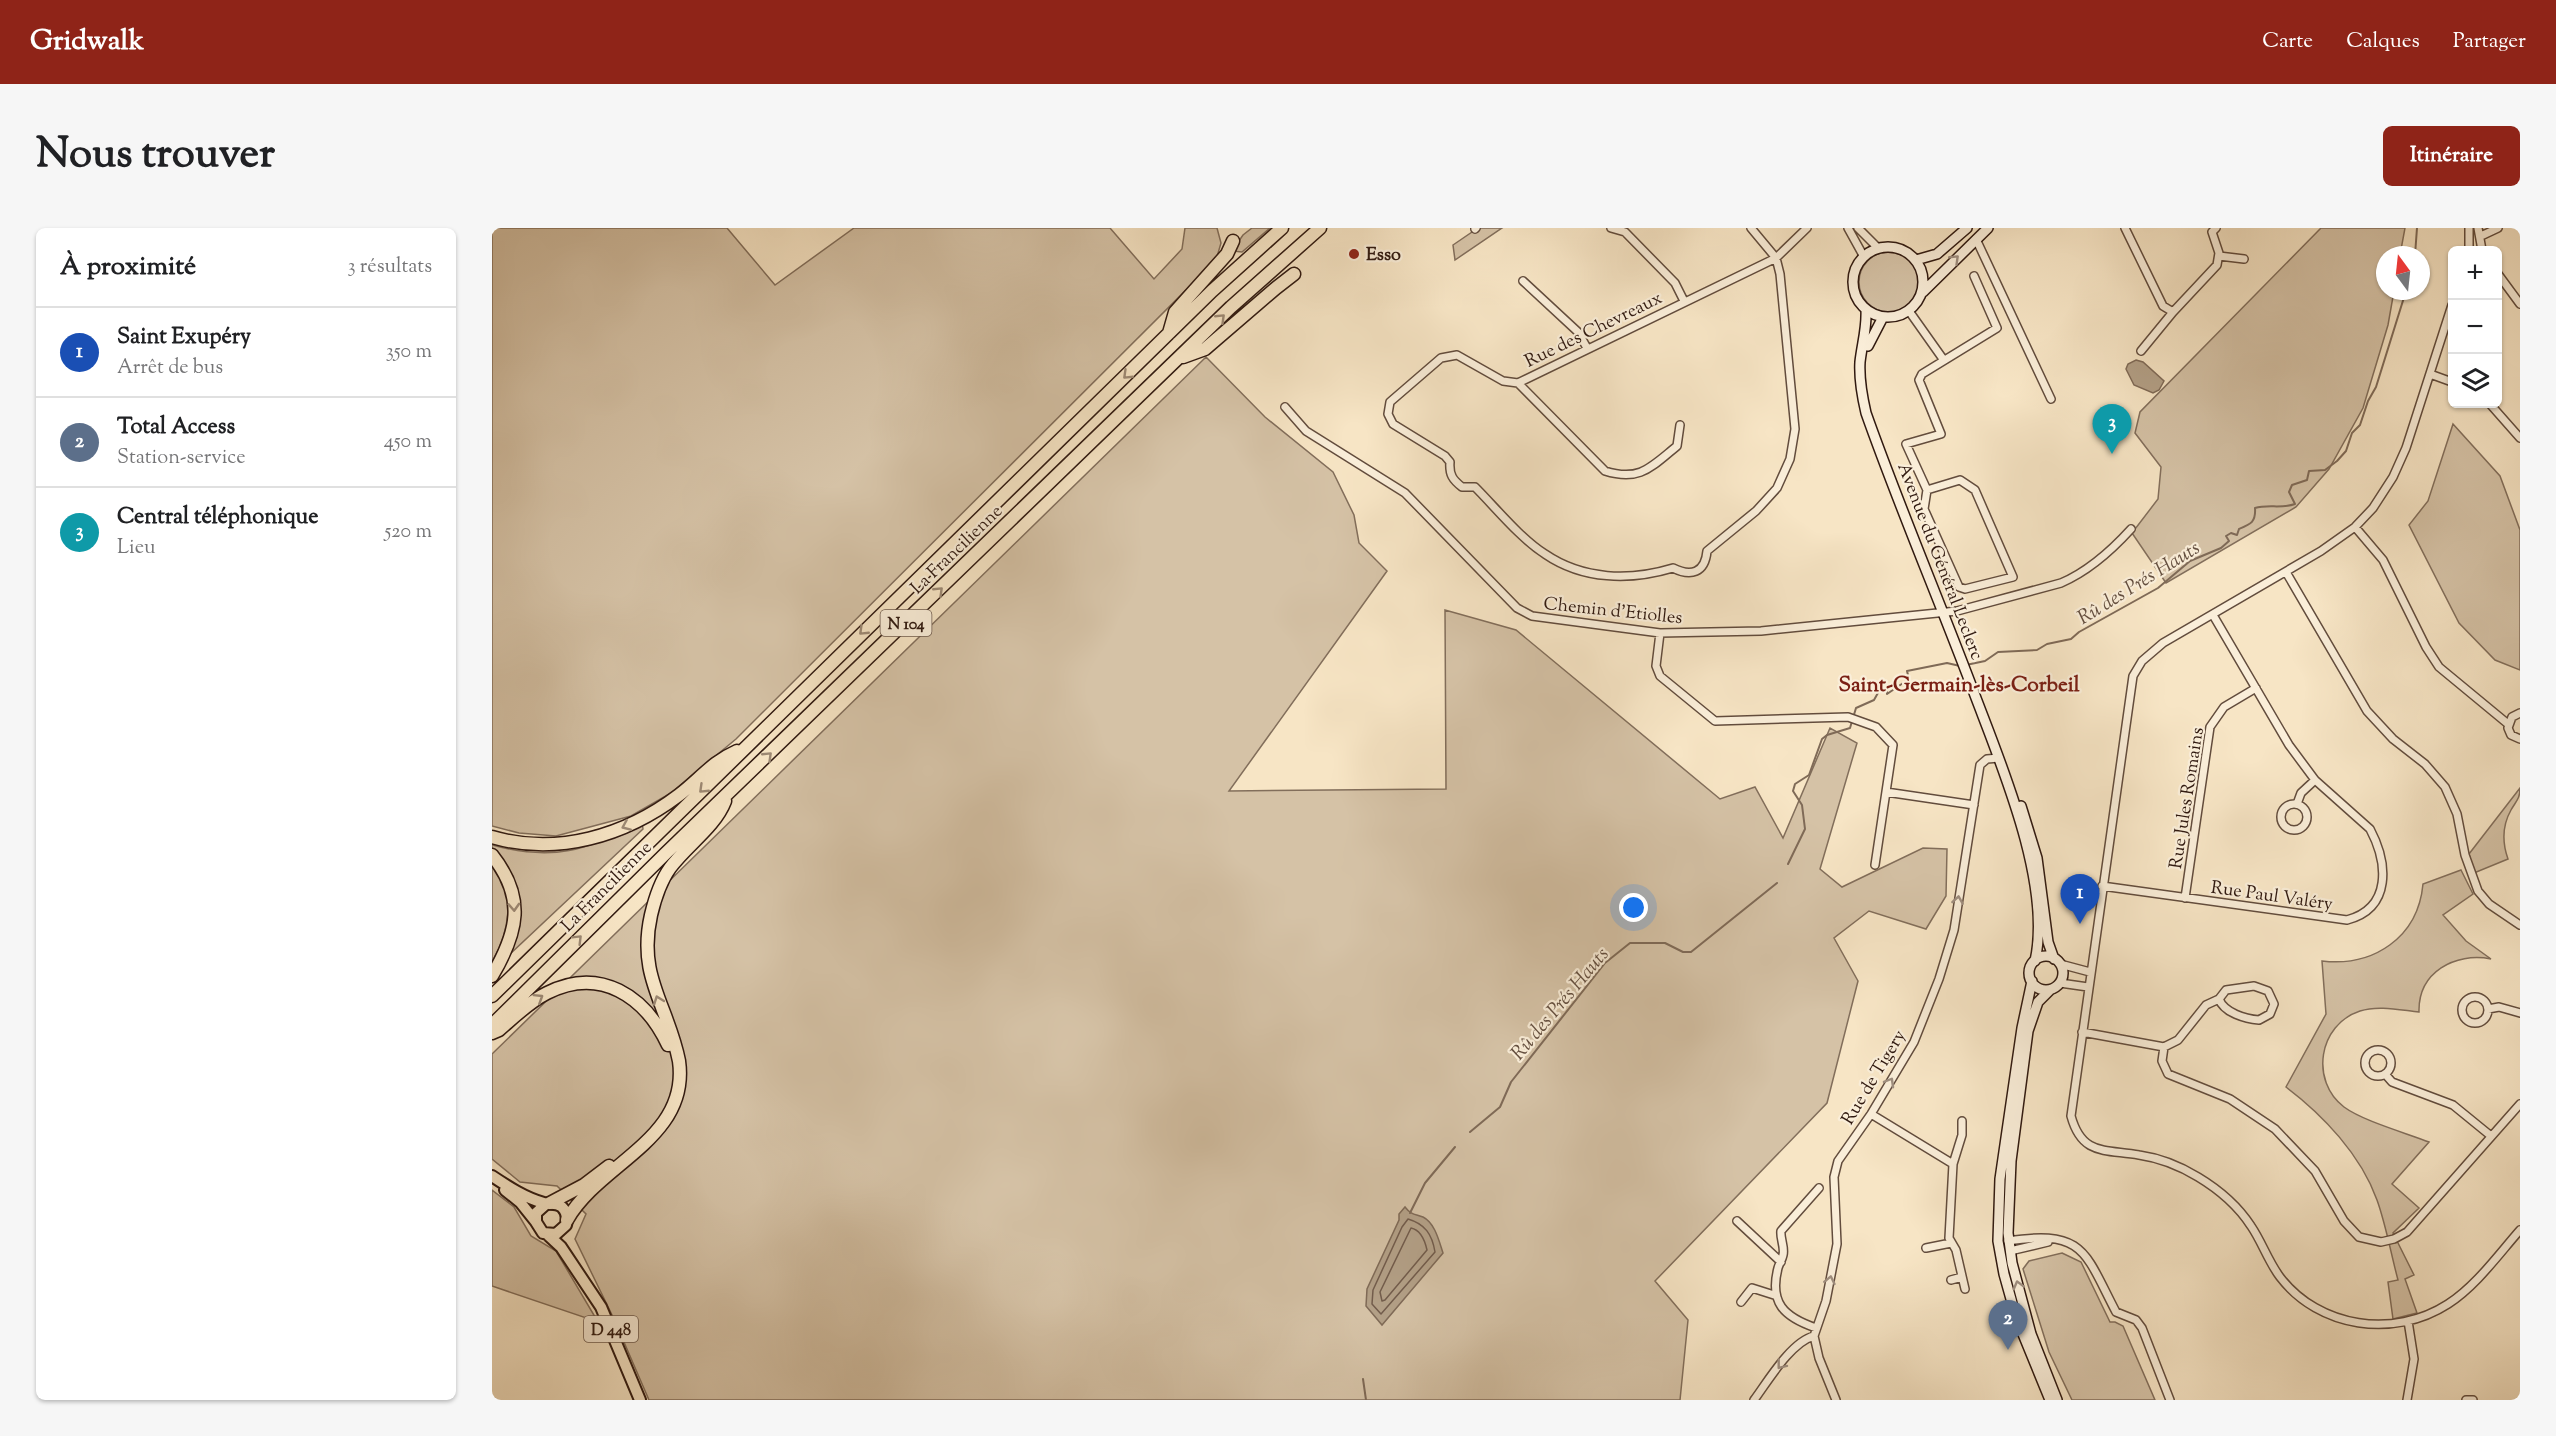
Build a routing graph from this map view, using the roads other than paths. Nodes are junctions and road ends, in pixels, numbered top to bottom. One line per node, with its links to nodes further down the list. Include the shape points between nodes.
1 (1282, 228): 38 (highway, La Francilienne / N 104)
2 (1320, 228): 41 (highway, La Francilienne / N 104, one-way to 2)
3 (1611, 228): 31 (street, via 1625,232 1675,283)
4 (1751, 228): 23 (street)
5 (1807, 228): 23 (street, Rue des Chevreaux)
6 (1848, 228): 22 (street)
7 (1858, 228): 20 (street)
8 (1967, 228): 25 (main road, via 1937,254)
9 (1988, 228): 16 (main road)
10 (2126, 228): 35 (street, via 2163,306)
11 (2216, 228): 21 (street, via 2212,232)
12 (2469, 228): 18 (street)
13 (2478, 228): 15 (street)
14 (2498, 228): 15 (street)
15 (2481, 236): 19 (street)
16 (1976, 239): 30 (main road, one-way to 16); 46 (street)
17 (1233, 241): 38 (highway, via 1227,254 1175,312)
18 (2469, 246)
19 (2482, 246)
20 (1878, 248): 22 (main road); 25 (main road, via 1906,251)
21 (2219, 256): 24 (street); 35 (street, via 2217,265)
22 (1864, 257): 33 (main road, via 1853,277 1853,288)
23 (1776, 258): 31 (street, Rue des Chevreaux); 45 (street, Rue des Chevreaux, via 1785,308 1794,412 1790,459 1777,488 1756,511 1707,551 1706,563 1697,572 1683,573 1673,568 1614,578 1577,570 1544,554 1475,487 1462,487 1453,480 1445,456 1393,424 1388,414 1390,402 1450,354 1503,381)
24 (2244, 259)
25 (1916, 260): 30 (main road, via 1924,279)
26 (1294, 274): 41 (highway, via 1205,348)
27 (1974, 276): 42 (street, via 1997,328)
28 (2502, 279): 32 (street)
29 (1523, 280): 39 (street, via 1578,332)
30 (1923, 292): 34 (main road)
31 (1684, 301): 39 (street, Rue des Chevreaux)
32 (2520, 304)
33 (1866, 310): 36 (main road); 55 (main road, Avenue du Général Leclerc, via 1860,373 1866,413)
34 (1909, 311): 36 (main road); 42 (street)
35 (2173, 312): 40 (street)
36 (1883, 317): 55 (main road, Avenue du Général Leclerc, via 1868,342 1865,383 1871,411)
37 (2448, 318): 43 (street)
38 (1169, 334): 63 (highway, La Francilienne / N 104, one-way to 63)
39 (1587, 348): 45 (street, Rue des Chevreaux)
40 (2141, 351)
41 (1179, 359): 67 (highway, La Francilienne / N 104, one-way to 41)
42 (1943, 359): 51 (street, via 1919,380 1941,434 1906,444)
43 (2430, 374): 44 (street); 52 (street, via 2393,477)
44 (2448, 381)
45 (1518, 383): 49 (street, via 1605,471 1619,476 1648,470 1677,446)
46 (2051, 399)
47 (1285, 407): 57 (street, Chemin d'Etiolles, via 1306,431 1405,493 1517,608 1532,616)
48 (2494, 408): 50 (street)
49 (1680, 425)
50 (2520, 438)
51 (1927, 490): 51 (street, via 1960,480 1975,490 2013,577 1965,589 1959,587 1924,509)
52 (2355, 527): 54 (street); 61 (street, via 2383,560 2439,667)
53 (2131, 528): 55 (street, Chemin d'Etiolles, via 2113,550 2074,578)
54 (2286, 572): 56 (street); 75 (street, via 2367,711 2445,787 2457,814 2465,855 2478,891 2489,904)
55 (1946, 612): 57 (street, Chemin d'Etiolles, via 1761,631); 58 (main road, Avenue du Général Leclerc)
56 (2214, 615): 59 (street, Rue Paul Valéry); 73 (street, via 2152,651 2133,676)
57 (1660, 633): 66 (street, via 1656,666 1660,676 1715,721 1848,717 1876,727 1893,745)
58 (1966, 664): 64 (main road, Avenue du Général Leclerc); 77 (main road, Avenue du Général Leclerc, via 2031,835 2048,942)
59 (2256, 688): 65 (street, Rue Paul Valéry); 74 (street, Rue Jules Romains, via 2224,707 2210,727)
60 (2520, 714): 61 (street)
61 (2508, 724): 62 (street, via 2511,735)
62 (2520, 739)
63 (743, 748): 70 (highway, one-way to 70, via 719,759 667,804 625,827 562,844 513,843); 84 (highway, La Francilienne / N 104, one-way to 84)
64 (1999, 758): 69 (street, Rue de Tigery, via 1987,759 1980,765); 76 (main road, Avenue du Général Leclerc, via 2031,866 2040,942)
65 (2315, 780): 68 (street); 74 (street, Rue Paul Valéry, via 2364,823 2375,838 2383,881 2372,908 2356,918 2342,920)
66 (1886, 792): 69 (street); 72 (street)
67 (726, 797): 88 (highway, La Francilienne / N 104, one-way to 67); 104 (highway, one-way to 67, via 586,1195 658,1130 676,1099 681,1072 651,979 647,936 669,870 720,814)
68 (2296, 804)
69 (1974, 805): 94 (street, Rue de Tigery, one-way to 69, via 1914,1042 1939,979 1953,930)
70 (492, 837)
71 (492, 855): 79 (highway, one-way to 79, via 512,887 515,905 512,939)
72 (1875, 865)
73 (2102, 886): 74 (street, Rue Paul Valéry); 78 (street)
74 (2185, 898)
75 (2520, 925)
76 (2036, 961): 77 (main road, via 2045,957); 80 (main road, Avenue du Général Leclerc, via 2030,970)
77 (2057, 962): 78 (street); 81 (main road, Avenue du Général Leclerc, via 2063,974)
78 (2090, 972): 82 (street)
79 (492, 976)
80 (2031, 981): 83 (main road, via 2037,988); 109 (main road, Avenue du Général Leclerc, via 1997,1214)
81 (2060, 983): 82 (street); 83 (main road, Avenue du Général Leclerc)
82 (2088, 987): 89 (street)
83 (2050, 990): 109 (main road, Avenue du Général Leclerc, via 2038,1002 2028,1031 2011,1161)
84 (492, 996)
85 (2219, 999): 85 (street, via 2227,1009 2253,1019 2268,1017 2274,1004 2268,991 2254,986 2226,990); 91 (street, via 2206,1005 2178,1040)
86 (2488, 1009): 87 (street, via 2499,1007)
87 (2520, 1013)
88 (492, 1025)
89 (2082, 1032): 91 (street); 121 (street, via 2071,1116 2077,1133 2088,1145 2101,1151 2169,1162 2211,1185 2240,1211 2288,1286 2320,1310 2364,1324)
90 (492, 1033): 101 (highway, one-way to 101, via 546,993 590,983 614,989 639,1003 657,1023 668,1046 673,1079 658,1120 584,1185)
91 (2164, 1047): 96 (street, via 2163,1066 2168,1074 2230,1099 2288,1141 2315,1171 2348,1228 2366,1240 2388,1241 2407,1232)
92 (2385, 1074): 96 (street, via 2392,1082 2458,1108)
93 (2520, 1104): 96 (street)
94 (1871, 1114): 97 (street); 122 (street, Rue de Tigery, one-way to 94, via 1826,1301 1837,1244 1834,1177 1838,1161)
95 (1962, 1121): 97 (street)
96 (2491, 1136)
97 (1953, 1164): 108 (street, via 1949,1238)
98 (492, 1176): 101 (main road)
99 (492, 1182): 103 (main road, via 520,1202)
100 (1819, 1188): 112 (street, via 1781,1232)
101 (548, 1203): 103 (main road, via 536,1213); 104 (main road, via 562,1207)
102 (1737, 1221): 112 (street)
103 (536, 1222): 106 (main road)
104 (567, 1222): 106 (main road, via 561,1232); 113 (main road, D 448)
105 (2520, 1230): 121 (street, via 2460,1295 2436,1311)
106 (547, 1234): 113 (main road, D 448)
107 (2054, 1240): 109 (street, via 2032,1239); 110 (street); 129 (street, via 2064,1240 2084,1252 2116,1312 2136,1320 2146,1335)
108 (1952, 1243): 111 (street); 115 (street)
109 (2006, 1245): 110 (street); 114 (main road, Avenue du Général Leclerc); 120 (main road, Avenue du Général Leclerc)
110 (2033, 1247): 114 (street)
111 (1926, 1248)
112 (1781, 1262): 118 (street)
113 (572, 1263): 124 (main road, D 448, via 601,1307)
114 (2012, 1263): 123 (main road, Avenue du Général Leclerc, one-way to 114, via 2031,1334)
115 (1962, 1277): 116 (street); 117 (street)
116 (1951, 1280)
117 (1965, 1289)
118 (1774, 1294): 119 (street, via 1752,1288); 122 (street, via 1781,1307)
119 (1741, 1302)
120 (2016, 1317): 123 (main road, Avenue du Général Leclerc, via 2020,1318); 127 (main road, Avenue du Général Leclerc)
121 (2408, 1321): 130 (street, via 2414,1359)
122 (1815, 1332): 125 (street, one-way to 125, via 1796,1346); 126 (street, via 1819,1358)
123 (2054, 1389): 128 (main road, Avenue du Général Leclerc)
124 (640, 1400)
125 (1754, 1400)
126 (1836, 1400)
127 (2050, 1400)
128 (2057, 1400)
129 (2170, 1400)
130 (2407, 1400)
131 (2466, 1400): 132 (street)
132 (2474, 1400)

